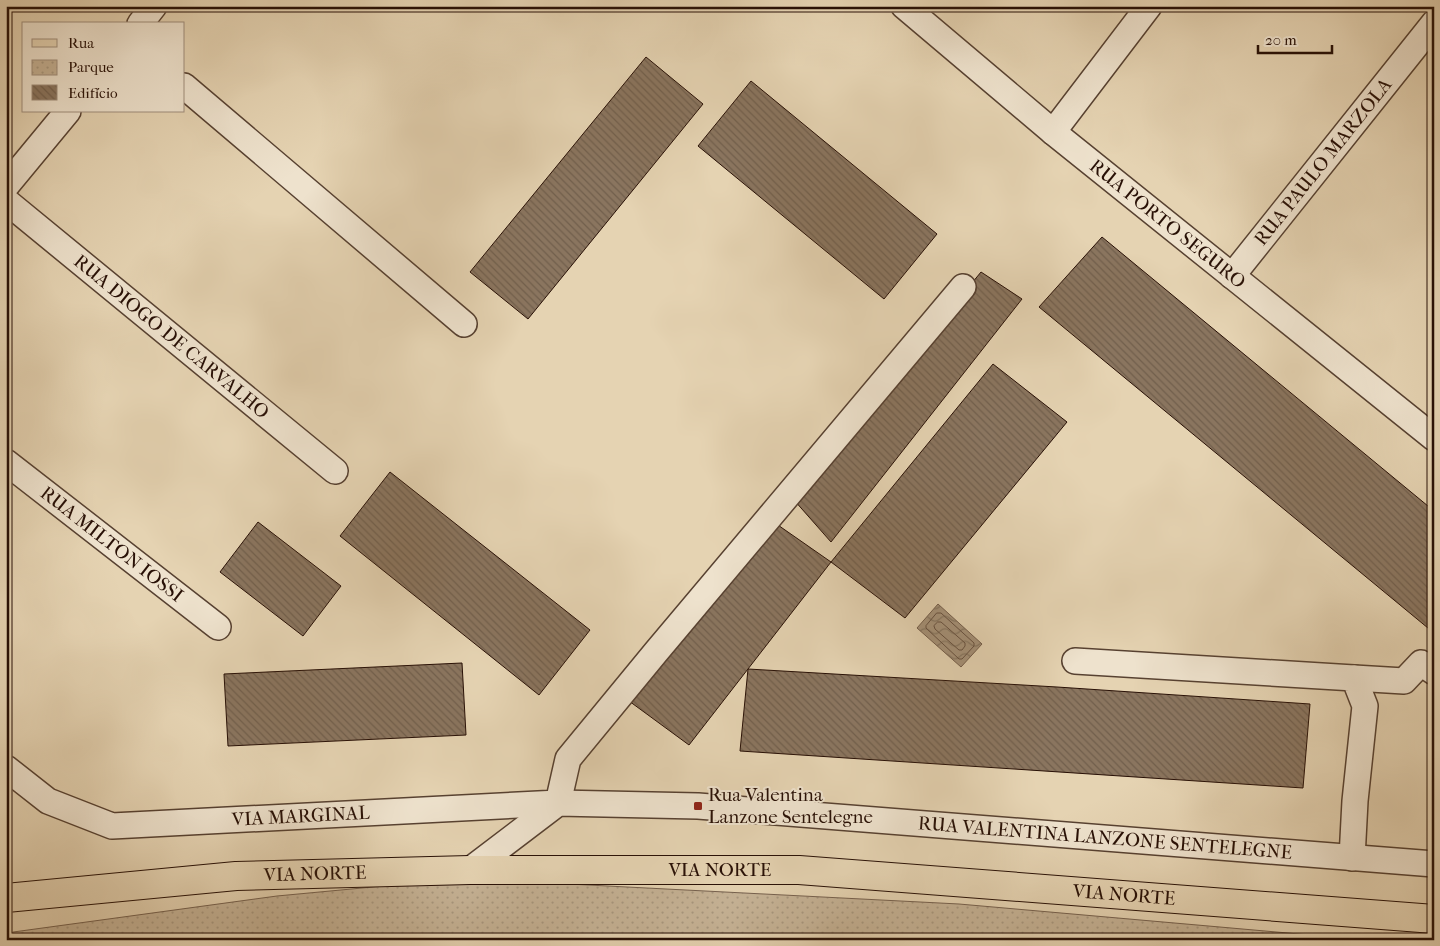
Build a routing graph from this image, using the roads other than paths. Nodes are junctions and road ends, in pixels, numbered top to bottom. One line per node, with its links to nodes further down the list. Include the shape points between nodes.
1 (154, 6): 4 (street)
2 (904, 6): 8 (street, RUA PORTO SEGURO)
3 (1149, 6): 8 (street)
4 (142, 22)
5 (1434, 23): 11 (street, RUA PAULO MARZOLA)
6 (185, 87): 13 (street)
7 (67, 112): 9 (street)
8 (1053, 132): 11 (street, RUA PORTO SEGURO)
9 (6, 186)
10 (6, 201): 16 (street, RUA DIOGO DE CARVALHO)
11 (1232, 276): 14 (street, RUA PORTO SEGURO)
12 (963, 287): 22 (street, via 568,760)
13 (464, 324)
14 (1431, 430)
15 (6, 462): 17 (street, RUA MILTON IOSSI)
16 (335, 471)
17 (218, 627)
18 (1075, 661): 20 (street)
19 (1434, 672): 20 (street, via 1421,663 1404,681)
20 (1354, 678): 23 (street, via 1365,706)
21 (6, 768): 22 (street, VIA MARGINAL, via 48,801 112,826)
22 (558, 803): 23 (street, RUA VALENTINA LANZONE SENTELEGNE, via 698,806); 25 (street)
23 (1352, 858): 24 (street, RUA VALENTINA LANZONE SENTELEGNE)
24 (1434, 864)
25 (470, 870): 26 (main road, VIA NORTE, via 236,876); 27 (main road, VIA NORTE, via 799,870)
26 (12, 898)
27 (1434, 918)

